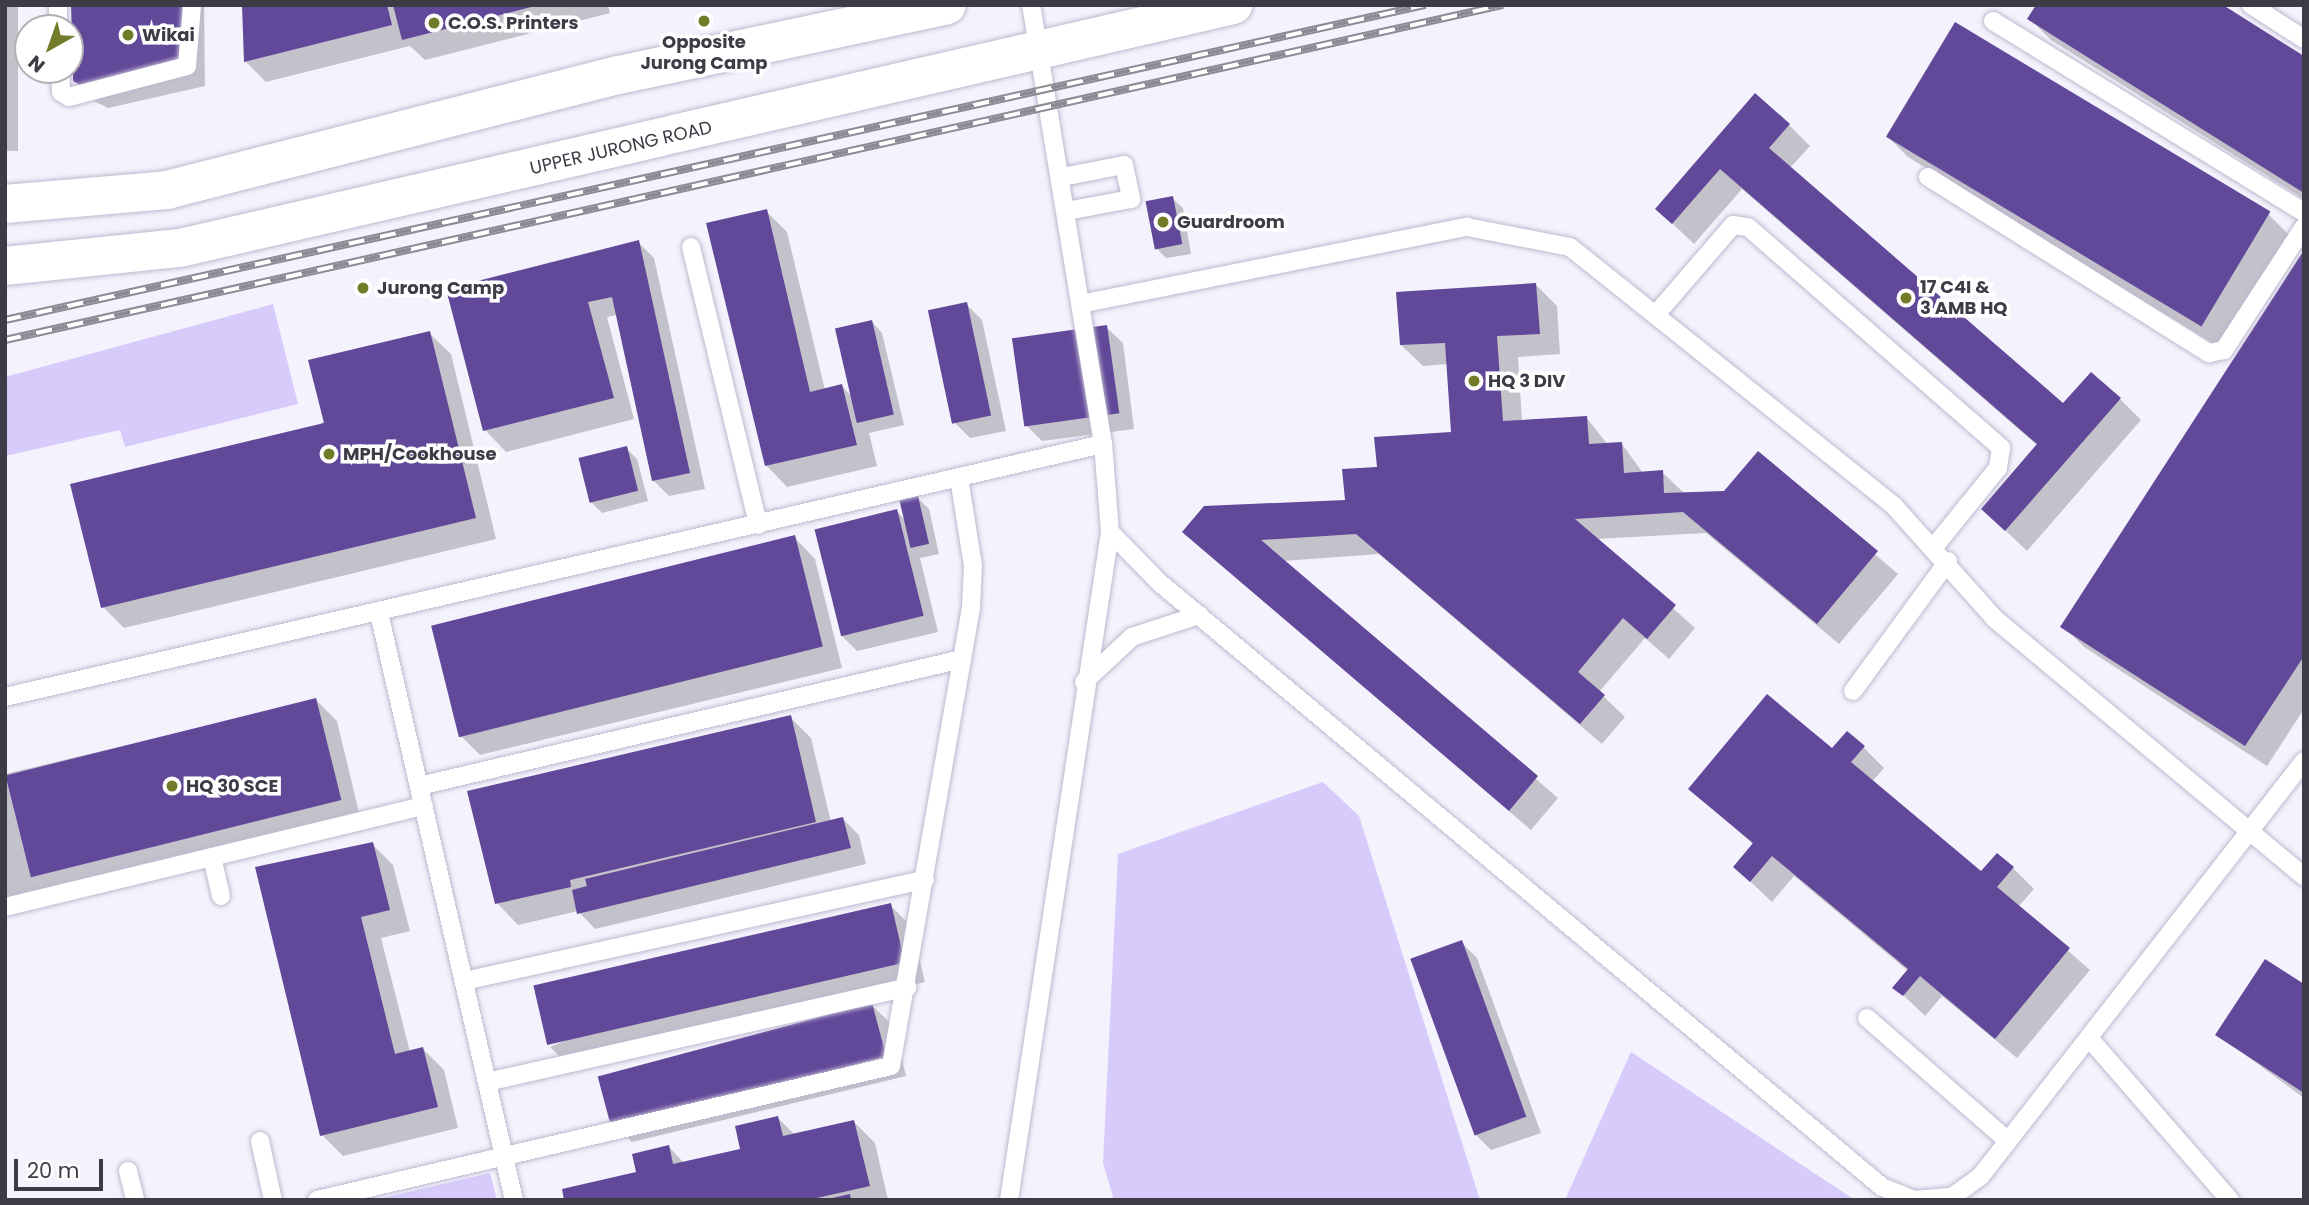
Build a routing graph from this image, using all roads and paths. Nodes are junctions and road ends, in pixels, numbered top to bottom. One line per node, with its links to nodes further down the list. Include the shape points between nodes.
1 (192, 5): 9 (lane, via 187,66 69,97 61,92)
2 (947, 5): 12 (main road, via 619,75 167,190)
3 (1031, 5): 8 (lane)
4 (1233, 5): 8 (main road, UPPER JURONG ROAD)
5 (2252, 5): 7 (lane)
6 (1993, 21): 14 (lane)
7 (2304, 39)
8 (1039, 53): 10 (lane); 17 (main road, UPPER JURONG ROAD, via 180,248)
9 (61, 84)
10 (1062, 177): 13 (lane); 13 (lane, via 1124,165 1131,199)
11 (1928, 177): 15 (lane, via 2209,353 2224,350)
12 (5, 204)
13 (1067, 211): 18 (lane)
14 (2304, 212)
15 (2304, 227)
16 (691, 247): 22 (lane)
17 (5, 266)
18 (1080, 304): 19 (lane, via 1467,227 1570,247); 20 (lane)
19 (1658, 312): 24 (lane, via 1894,506); 24 (lane, via 1733,225 1748,227 2001,448 1998,468)
20 (1103, 444): 21 (lane); 23 (lane)
21 (959, 478): 22 (lane); 28 (lane, via 974,578)
22 (758, 525): 26 (lane)
23 (1110, 532): 27 (lane); 29 (lane)
24 (1934, 547): 25 (lane)
25 (1948, 561): 30 (lane); 35 (lane, via 1995,619)
26 (379, 613): 31 (lane); 33 (lane)
27 (1199, 615): 29 (lane, via 1132,637); 47 (lane, via 1882,1187 1914,1200 1952,1196 1980,1177)
28 (962, 659): 33 (lane); 38 (lane)
29 (1084, 681): 54 (lane)
30 (1853, 691)
31 (5, 697)
32 (2304, 761): 35 (lane)
33 (419, 786): 34 (lane)
34 (424, 806): 36 (lane); 41 (lane)
35 (2249, 834): 37 (lane); 44 (lane)
36 (212, 857): 39 (lane); 40 (lane)
37 (2304, 876)
38 (925, 880): 41 (lane); 42 (lane)
39 (221, 896)
40 (5, 907)
41 (464, 981): 45 (lane)
42 (907, 987): 45 (lane); 48 (lane, via 896,1060 884,1069)
43 (1867, 1017): 47 (lane)
44 (2089, 1038): 47 (lane); 55 (lane)
45 (487, 1082): 48 (lane)
46 (260, 1141): 51 (lane)
47 (2008, 1141)
48 (504, 1157): 52 (lane); 53 (lane)
49 (128, 1171): 50 (lane)
50 (135, 1200)
51 (273, 1200)
52 (317, 1200)
53 (514, 1200)
54 (1009, 1200)
55 (2230, 1200)

